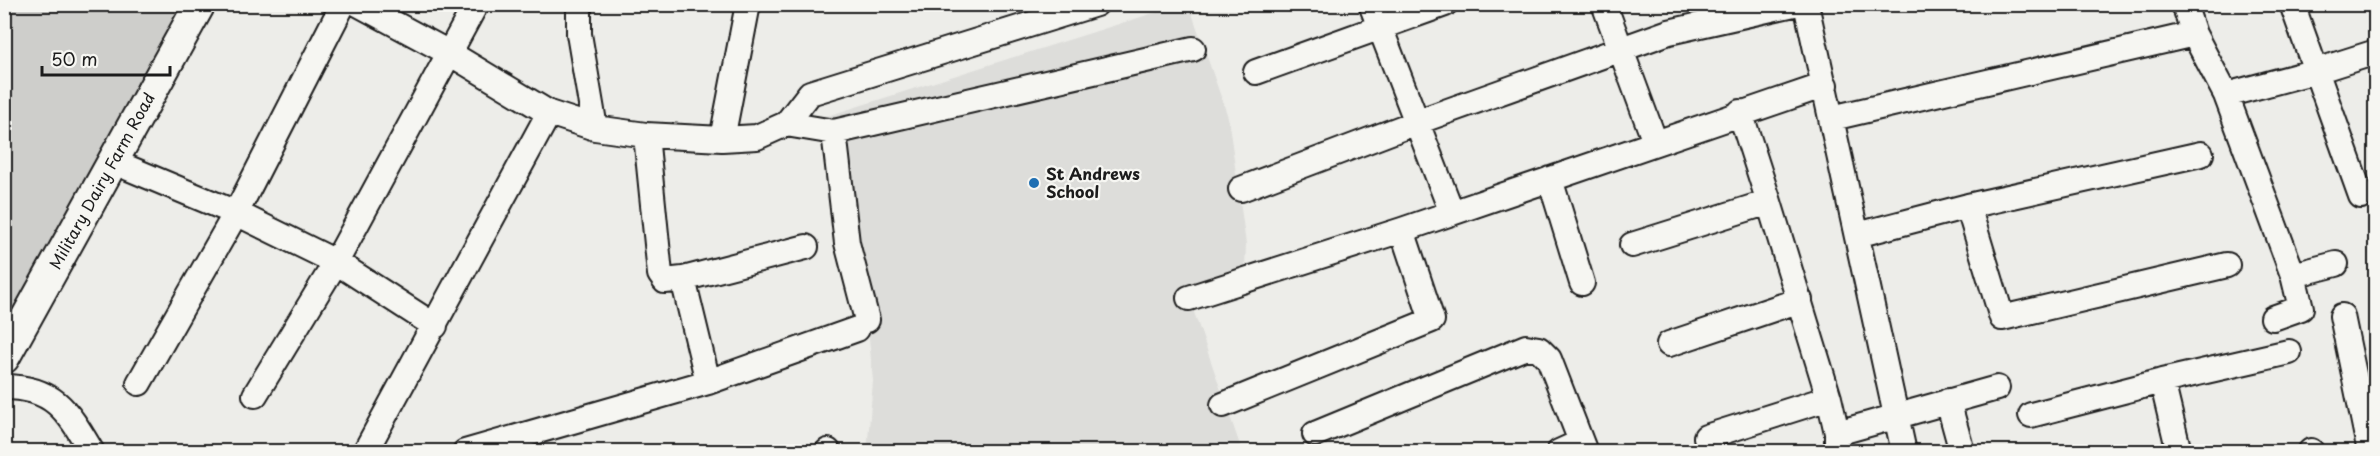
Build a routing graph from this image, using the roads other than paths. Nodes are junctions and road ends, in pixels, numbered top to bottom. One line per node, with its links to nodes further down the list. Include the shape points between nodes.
1 (200, 4): 36 (main road, Military Dairy Farm Road)
2 (343, 4): 42 (street)
3 (358, 4): 20 (street)
4 (476, 4): 20 (street)
5 (579, 4): 30 (street, via 579,34)
6 (748, 4): 33 (street)
7 (1096, 4): 29 (street, via 810,93)
8 (1371, 4): 15 (street)
9 (1444, 4): 15 (street)
10 (1604, 4): 18 (street)
11 (1794, 4): 18 (street, via 1669,32)
12 (1806, 4): 23 (street)
13 (2184, 4): 16 (street)
14 (2292, 4): 21 (street)
15 (1380, 27): 22 (street); 28 (street)
16 (2194, 34): 24 (street); 27 (street)
17 (1193, 49): 31 (street)
18 (1622, 49): 28 (street); 34 (street)
19 (2376, 52): 21 (street)
20 (451, 54): 26 (street); 48 (street)
21 (2316, 71): 24 (street); 39 (street)
22 (1256, 72)
23 (1825, 85): 25 (street); 27 (street)
24 (2226, 95): 51 (street)
25 (1740, 112): 34 (street); 40 (street)
26 (549, 113): 30 (street); 58 (street)
27 (1832, 118): 45 (street)
28 (1417, 122): 38 (street); 43 (street)
29 (786, 124): 31 (street); 33 (street, via 757,137)
30 (595, 128): 32 (street)
31 (834, 132): 62 (street, via 843,219 862,324)
32 (646, 135): 33 (street); 52 (street, via 660,274 665,280)
33 (722, 138)
34 (1655, 142): 37 (street)
35 (2201, 154): 41 (street)
36 (114, 162): 42 (street); 61 (main road, Military Dairy Farm Road)
37 (1550, 179): 43 (street); 53 (street)
38 (1241, 189)
39 (2361, 196)
40 (1769, 202): 46 (street); 55 (street)
41 (1968, 206): 45 (street); 50 (street, via 2002,318)
42 (236, 213): 48 (street); 64 (street)
43 (1452, 213): 44 (street)
44 (1402, 230): 54 (street); 70 (street, via 1432,320)
45 (1857, 235): 72 (street)
46 (1632, 245)
47 (806, 247): 52 (street)
48 (336, 262): 58 (street); 67 (street)
49 (2336, 264): 51 (street)
50 (2227, 265)
51 (2293, 275): 57 (street, via 2301,308)
52 (682, 279): 62 (street)
53 (1582, 283)
54 (1189, 298)
55 (1800, 300): 59 (street); 68 (street)
56 (2342, 316): 84 (street)
57 (2273, 318)
58 (435, 326): 78 (street)
59 (1669, 344)
60 (2289, 352): 63 (street)
61 (4, 358)
62 (708, 381): 79 (street)
63 (2162, 381): 71 (street); 83 (street)
64 (140, 383)
65 (4, 387): 77 (street, via 22,387 49,395 75,424)
66 (1997, 388): 69 (street)
67 (255, 395)
68 (1829, 398): 74 (street); 75 (street)
69 (1948, 401): 72 (street); 82 (street)
70 (1223, 405)
71 (2031, 415)
72 (1896, 416): 75 (street); 81 (street)
73 (1315, 434): 76 (street, via 1526,348 1539,348 1549,359)
74 (1706, 437)
75 (1837, 442)
76 (1583, 447): 80 (street)
77 (92, 452)
78 (365, 452)
79 (465, 452)
80 (1559, 452)
81 (1904, 452)
82 (1962, 452)
83 (2179, 452)
84 (2370, 452)

